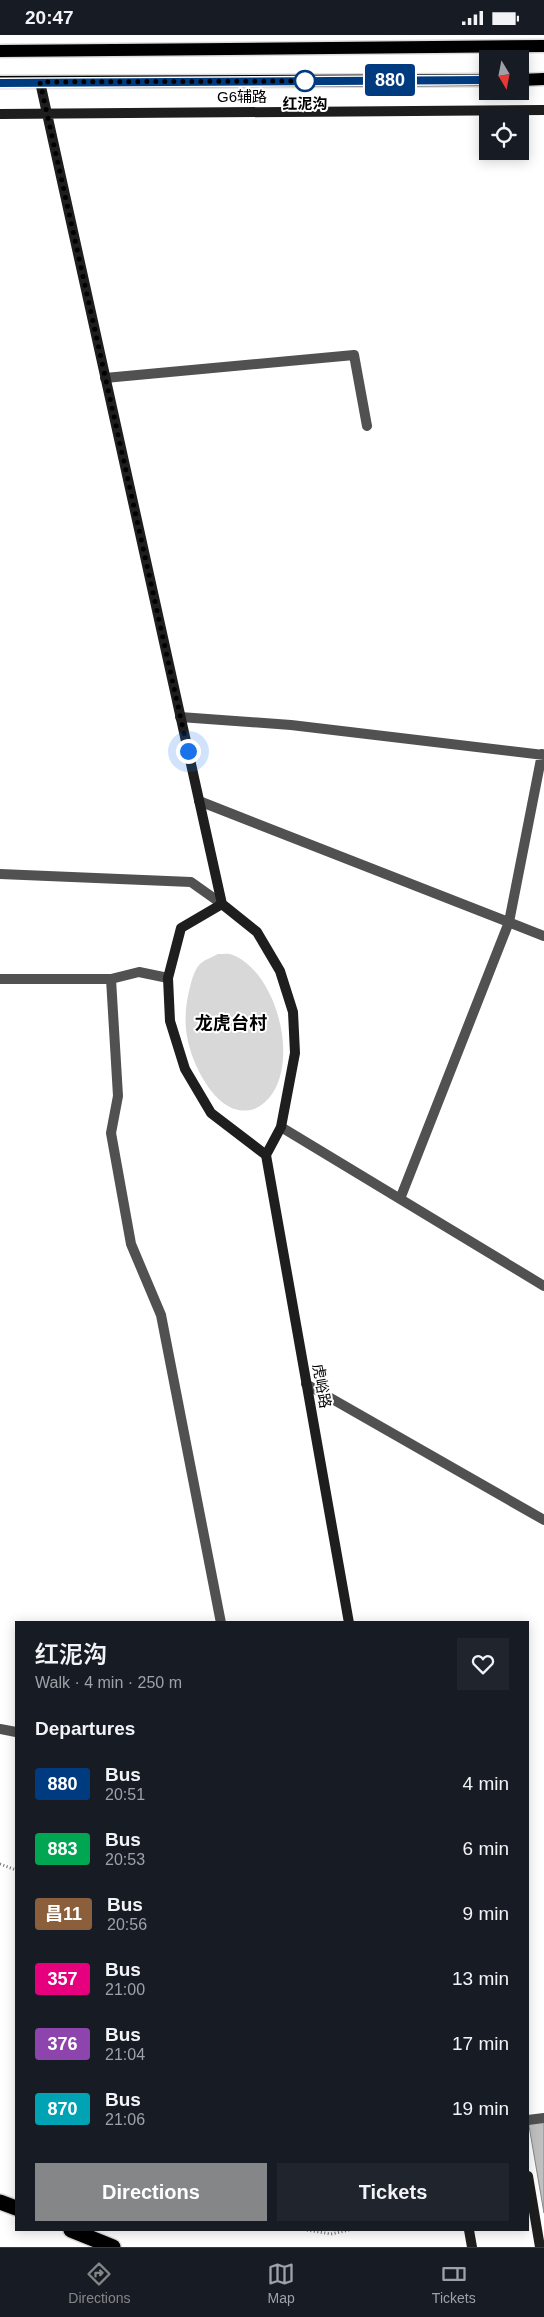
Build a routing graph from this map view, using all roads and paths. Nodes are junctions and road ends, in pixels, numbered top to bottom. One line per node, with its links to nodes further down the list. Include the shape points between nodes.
1 (544, 46): 2 (main road)
2 (0, 51)
3 (544, 79): 5 (main road)
4 (479, 80): 6 (main road, G6辅路)
5 (529, 80)
6 (40, 82): 7 (main road, G6辅路); 9 (street)
7 (0, 83)
8 (544, 110): 9 (street, G6辅路)
9 (46, 113): 10 (street, G6辅路); 11 (street)
10 (0, 114)
11 (105, 378): 12 (street, via 354,355); 13 (street)
12 (367, 426)
13 (180, 717): 14 (street, via 291,725); 15 (street)
14 (543, 755): 18 (street)
15 (199, 801): 17 (street); 18 (street)
16 (0, 874): 17 (street, via 191,881)
17 (222, 904): 20 (street, via 181,928); 23 (street, via 257,931 280,971 294,1011 295,1053)
18 (509, 922): 19 (street); 25 (street)
19 (544, 935)
20 (168, 978): 22 (street, via 139,972); 24 (street, via 170,1021 185,1069 211,1113)
21 (0, 979): 22 (street)
22 (111, 979): 29 (street, via 118,1096 111,1133 131,1244 162,1315)
23 (281, 1127): 24 (street); 25 (street)
24 (266, 1155): 27 (street, 虎峪路)
25 (400, 1199): 26 (street)
26 (544, 1286)
27 (306, 1384): 28 (street); 30 (street, 虎峪路)
28 (544, 1520)
29 (221, 1621)
30 (349, 1621)
31 (0, 1729): 32 (street)
32 (15, 1732)
33 (0, 1864): 34 (path)
34 (15, 1870)
35 (544, 2118): 36 (street)
36 (529, 2120)
37 (529, 2182): 46 (street)
38 (0, 2202): 39 (highway)
39 (15, 2208)
40 (73, 2231): 44 (highway)
41 (313, 2231): 42 (path, via 331,2234)
42 (344, 2231)
43 (469, 2231): 45 (street)
44 (113, 2247)
45 (472, 2247)
46 (540, 2247)

